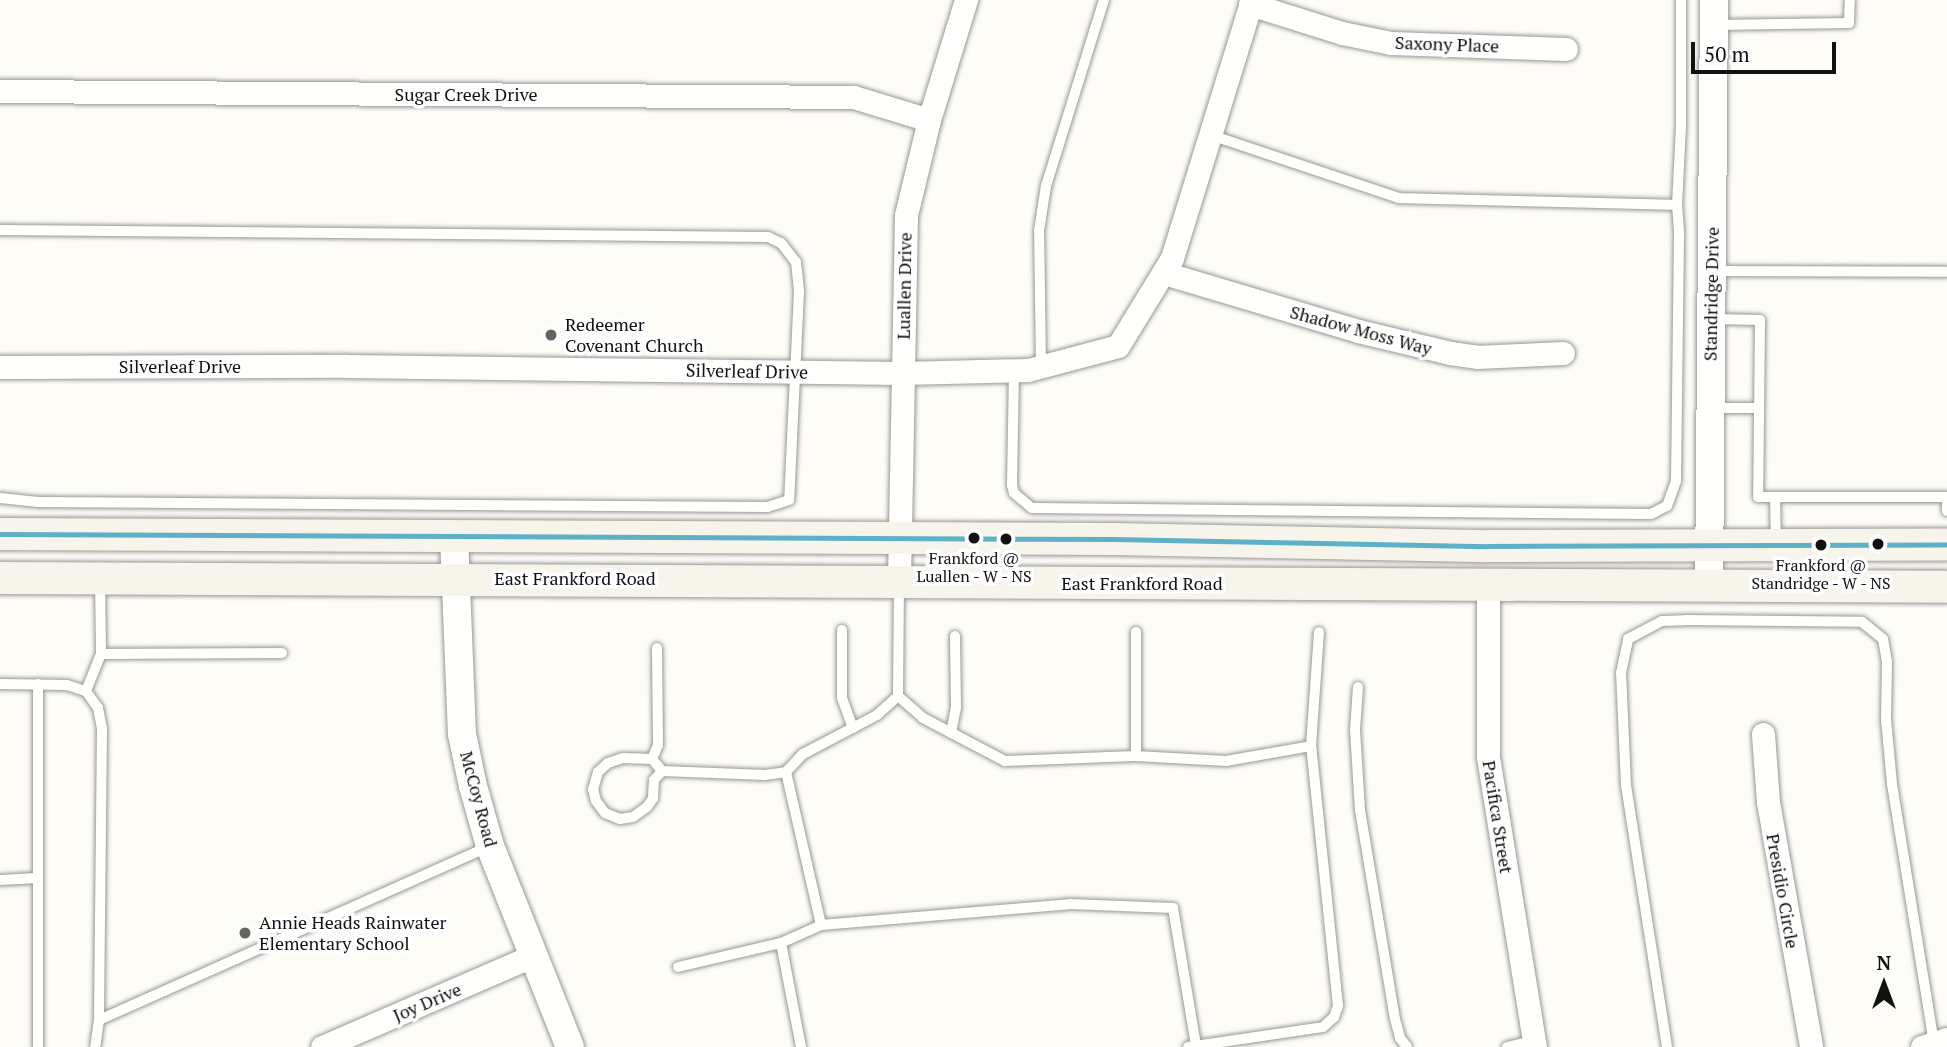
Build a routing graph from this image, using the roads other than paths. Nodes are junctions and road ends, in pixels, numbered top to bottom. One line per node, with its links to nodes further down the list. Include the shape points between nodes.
1 (966, 0): 9 (street, Luallen Drive)
2 (1104, 0): 18 (lane, via 1046,186 1039,244)
3 (1681, 0): 11 (lane)
4 (1850, 0): 6 (lane, via 1849,23)
5 (1251, 2): 7 (street, Saxony Place, via 1342,33 1391,43); 10 (street, Silverleaf Drive)
6 (1714, 12): 13 (street, Standridge Drive)
7 (1566, 50)
8 (0, 91): 9 (street, Sugar Creek Drive, via 853,97)
9 (929, 120): 22 (street, Luallen Drive, via 906,215)
10 (1211, 135): 11 (lane, via 1399,198); 15 (street, Silverleaf Drive)
11 (1677, 205): 20 (lane, via 1676,481 1667,506 1651,513 1032,508 1014,493 1012,485)
12 (0, 229): 21 (lane, via 768,237 781,243 796,262)
13 (1711, 271): 14 (lane); 16 (street, Standridge Drive)
14 (1947, 272)
15 (1164, 273): 17 (street, Shadow Moss Way, via 1358,331 1450,353 1477,357); 18 (street, Silverleaf Drive, via 1118,346)
16 (1711, 319): 23 (street, Standridge Drive); 24 (lane, via 1760,320)
17 (1563, 353)
18 (1041, 366): 20 (street, Silverleaf Drive)
19 (0, 367): 21 (street, Silverleaf Drive)
20 (1014, 370): 22 (street, Silverleaf Drive)
21 (797, 371): 22 (street, Silverleaf Drive); 26 (lane, via 789,500 768,507 104,503)
22 (902, 373): 30 (street, Luallen Drive)
23 (1710, 408): 24 (lane); 32 (street, Standridge Drive)
24 (1759, 408): 25 (lane, via 1758,496)
25 (1775, 496): 27 (lane, via 1947,497); 33 (lane)
26 (0, 498)
27 (1947, 511)
28 (0, 534): 29 (main road)
29 (454, 536): 30 (main road); 35 (street, McCoy Road)
30 (899, 539): 32 (main road); 37 (street, Luallen Drive)
31 (1947, 544): 33 (main road)
32 (1709, 545): 33 (main road); 39 (street, Standridge Drive)
33 (1776, 545)
34 (0, 578): 36 (main road, East Frankford Road)
35 (457, 578): 36 (main road, East Frankford Road); 37 (main road, East Frankford Road); 61 (street, McCoy Road, via 462,734)
36 (100, 579): 47 (lane)
37 (899, 581): 38 (main road, East Frankford Road); 52 (lane)
38 (1488, 584): 39 (main road, East Frankford Road); 70 (street, Pacifica Street, via 1488,757)
39 (1709, 587): 40 (main road, East Frankford Road)
40 (1947, 587)
41 (842, 630): 53 (lane, via 842,698)
42 (1136, 632): 57 (lane)
43 (1319, 632): 56 (lane)
44 (955, 636): 54 (lane, via 956,708)
45 (657, 648): 58 (lane, via 658,745)
46 (282, 653): 47 (lane)
47 (101, 654): 51 (lane)
48 (0, 684): 49 (lane)
49 (38, 684): 51 (lane); 62 (lane)
50 (1358, 687): 77 (lane, via 1355,730 1360,810 1395,1019)
51 (86, 691): 68 (lane, via 98,708 102,728)
52 (898, 696): 53 (lane); 54 (lane, via 923,718)
53 (853, 728): 60 (lane, via 803,754)
54 (951, 733): 57 (lane, via 1005,761)
55 (1763, 734): 80 (street, Presidio Circle, via 1768,802)
56 (1311, 746): 57 (lane, via 1226,761); 71 (lane, via 1338,1006 1334,1017 1323,1027)
57 (1136, 756)
58 (652, 759): 59 (lane); 59 (lane, via 623,758 598,772 593,789 605,813 620,819 647,807 653,798 654,780)
59 (662, 771): 60 (lane)
60 (786, 772): 64 (lane)
61 (490, 846): 66 (street, McCoy Road); 68 (lane)
62 (38, 878): 63 (lane); 72 (lane)
63 (0, 880)
64 (821, 925): 65 (lane); 71 (lane, via 1069,904 1173,908)
65 (781, 943): 67 (lane); 76 (lane)
66 (531, 956): 74 (street, Joy Drive); 75 (street, McCoy Road)
67 (678, 967)
68 (99, 1020): 73 (lane)
69 (1934, 1043): 79 (lane, via 1892,784 1883,639 1862,622 1685,620 1662,621 1628,639 1621,673 1626,786)
70 (1534, 1044): 78 (lane)
71 (1192, 1046)
72 (38, 1047)
73 (95, 1047)
74 (322, 1047)
75 (570, 1047)
76 (801, 1047)
77 (1407, 1047)
78 (1507, 1047)
79 (1667, 1047)
80 (1811, 1047)

